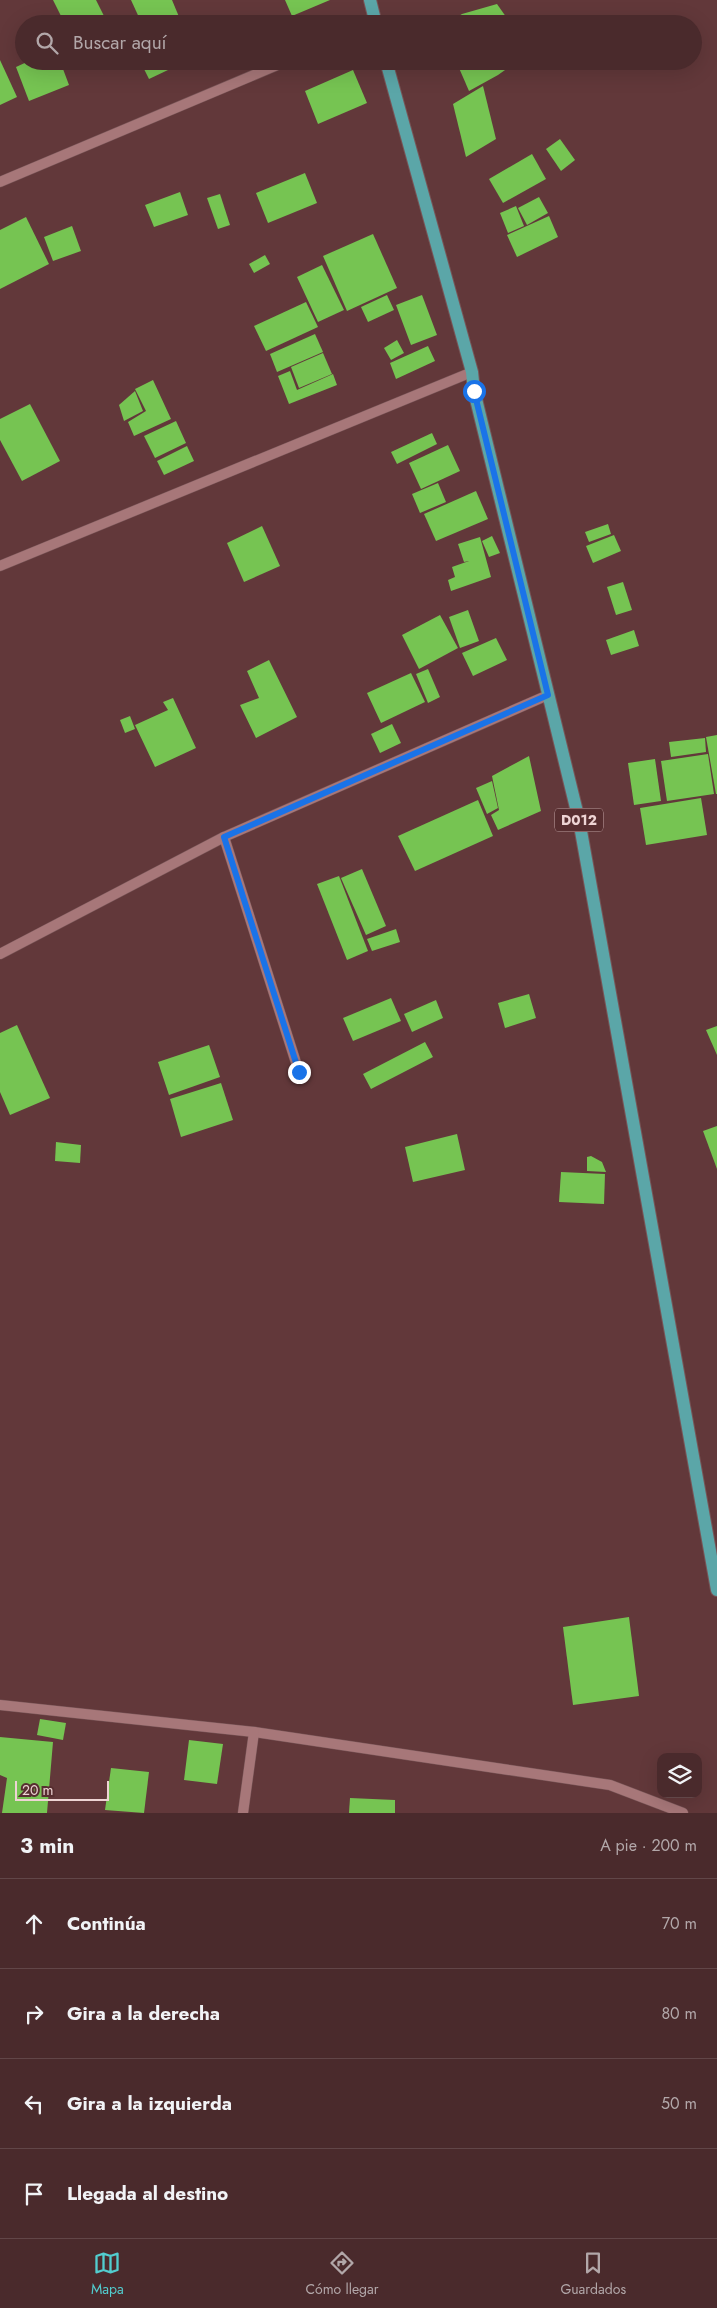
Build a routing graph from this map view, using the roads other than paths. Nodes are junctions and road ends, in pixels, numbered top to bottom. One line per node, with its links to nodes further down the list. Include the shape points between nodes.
1 (370, 0): 2 (main road)
2 (374, 15)
3 (266, 70): 5 (street)
4 (388, 70): 6 (main road, D012)
5 (0, 182)
6 (472, 372): 7 (street); 8 (main road, D012, via 476,401)
7 (0, 566)
8 (548, 695): 9 (street); 12 (main road, D012, via 579,820)
9 (224, 837): 10 (street); 11 (street)
10 (0, 954)
11 (299, 1072)
12 (717, 1590)
13 (0, 1705): 14 (street)
14 (254, 1732): 15 (street); 16 (street, via 610,1785)
15 (243, 1813)
16 (684, 1813)

